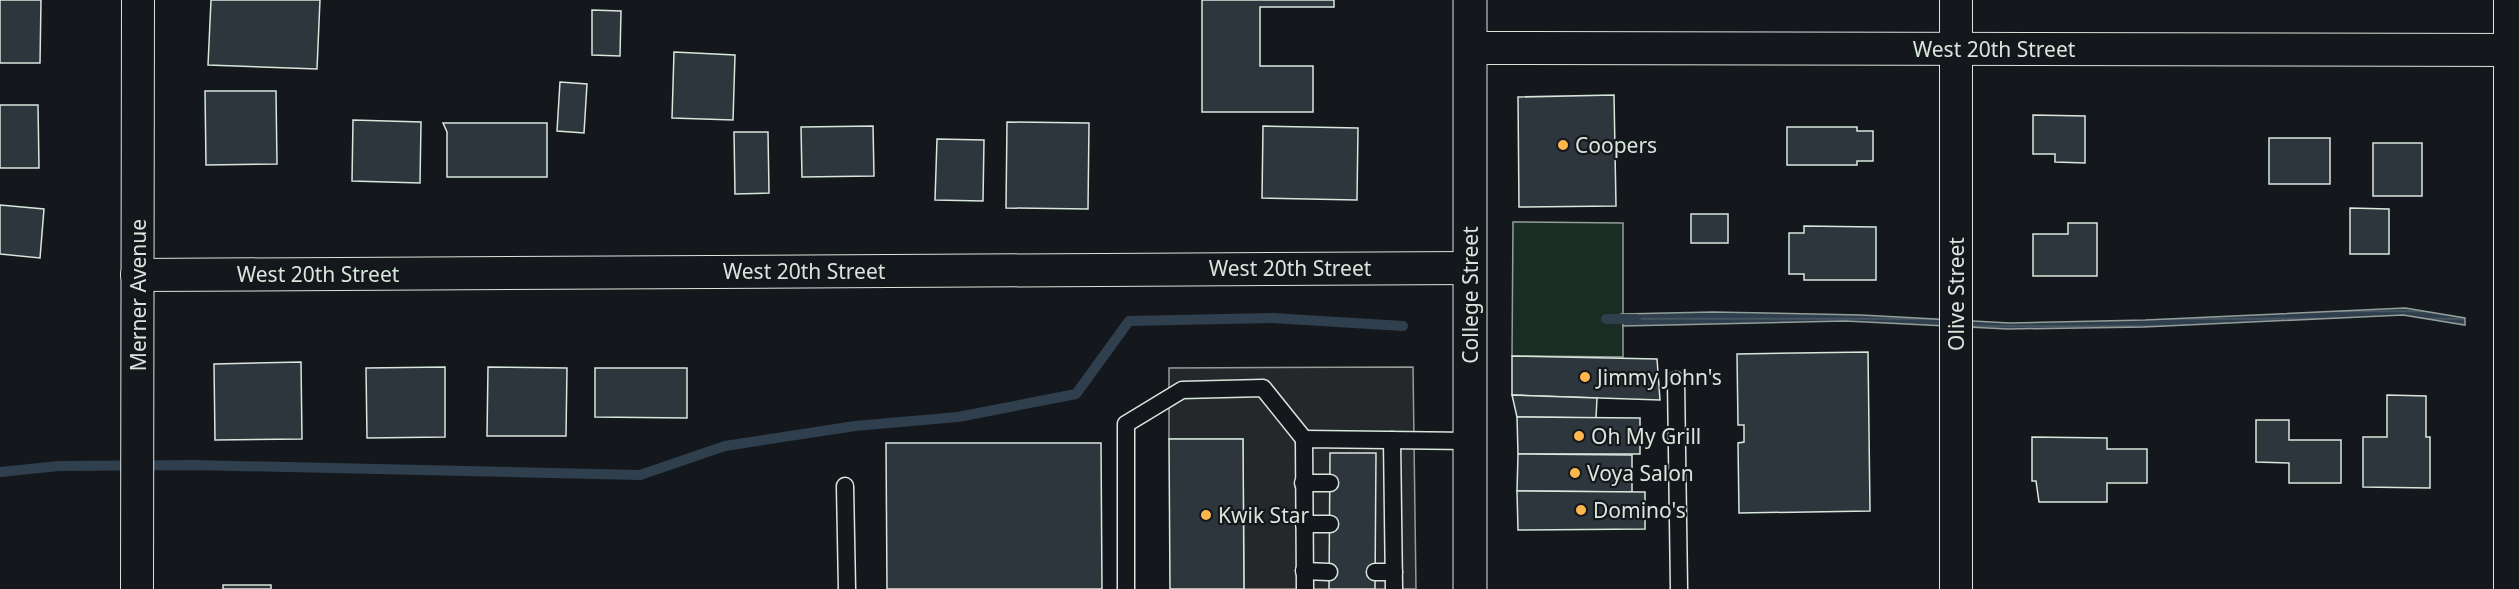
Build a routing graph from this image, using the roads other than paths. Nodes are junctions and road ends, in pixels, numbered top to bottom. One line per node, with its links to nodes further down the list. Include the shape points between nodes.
1 (138, 0): 9 (street, Merner Avenue)
2 (1470, 0): 5 (street, College Street)
3 (1956, 0): 6 (street, Olive Street)
4 (2510, 0): 7 (street)
5 (1470, 48): 6 (street, West 20th Street); 8 (street, College Street)
6 (1956, 49): 7 (street, West 20th Street); 32 (street, Olive Street)
7 (2514, 50): 33 (street)
8 (1470, 268): 9 (street, West 20th Street); 13 (street, College Street)
9 (137, 275): 25 (street, Merner Avenue)
10 (1676, 380): 31 (lane)
11 (1304, 439): 12 (lane); 14 (lane); 27 (lane, via 1263,388 1182,390 1126,424)
12 (1392, 440): 13 (lane); 20 (lane, via 1384,483)
13 (1470, 441): 30 (street, College Street)
14 (1304, 483): 15 (lane); 17 (lane)
15 (1330, 483)
16 (845, 486): 26 (lane)
17 (1304, 524): 18 (lane); 21 (lane)
18 (1330, 524)
19 (1376, 524): 20 (lane)
20 (1393, 524): 24 (lane)
21 (1304, 571): 22 (lane); 28 (lane)
22 (1329, 572)
23 (1375, 572): 24 (lane)
24 (1394, 572): 29 (lane)
25 (137, 589)
26 (847, 589)
27 (1126, 589)
28 (1305, 589)
29 (1394, 589)
30 (1470, 589)
31 (1678, 589)
32 (1956, 589)
33 (2510, 589)

